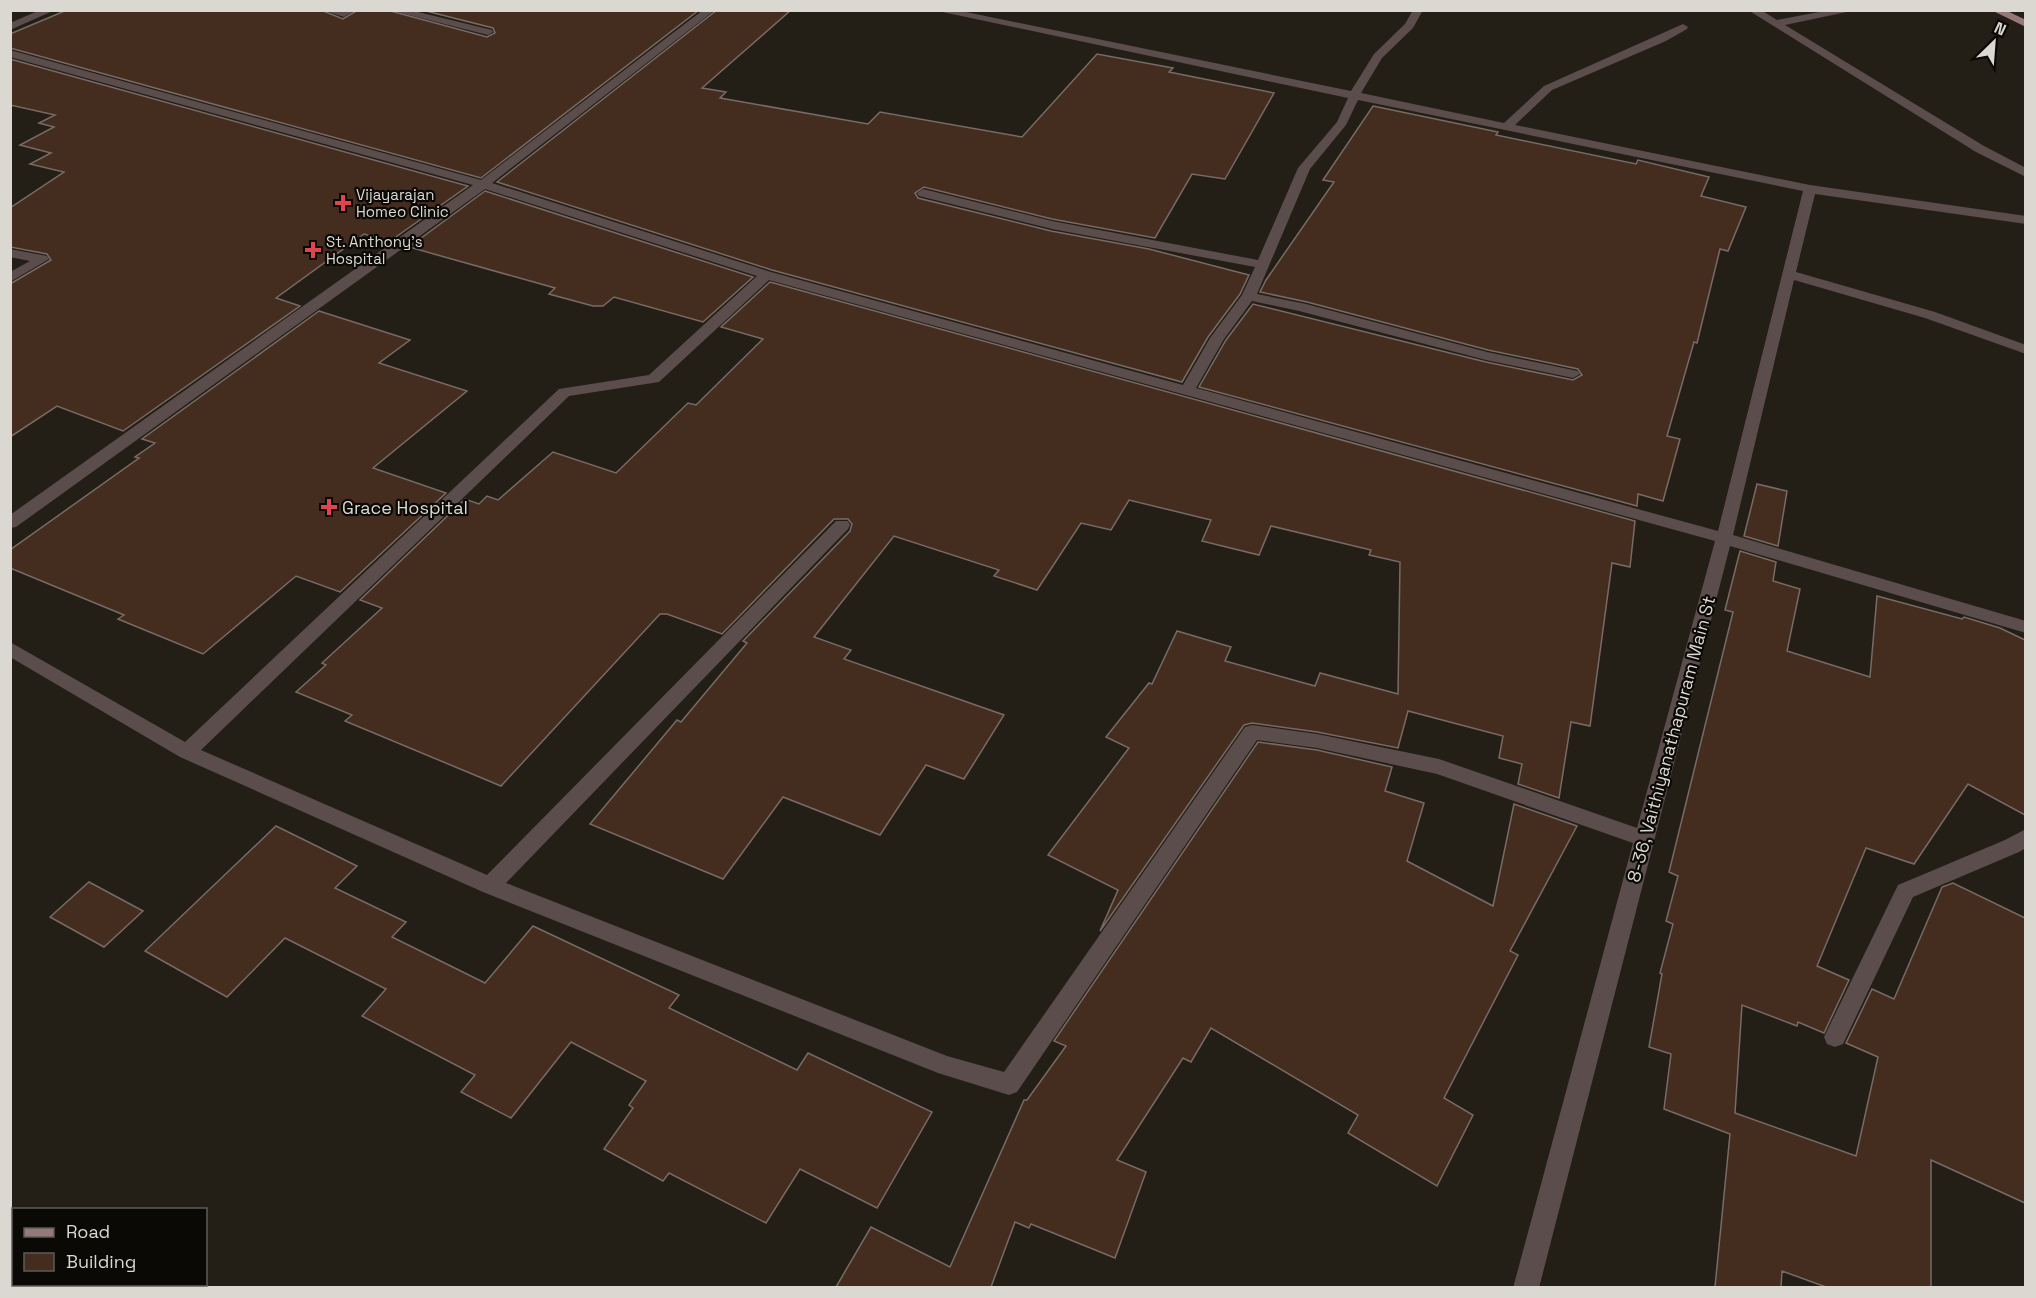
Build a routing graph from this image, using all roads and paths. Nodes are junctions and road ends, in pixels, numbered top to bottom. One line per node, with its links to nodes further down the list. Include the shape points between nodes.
1 (50, 10): 13 (street)
2 (328, 10): 3 (street, via 344,14)
3 (351, 10)
4 (394, 10): 15 (street)
5 (710, 10): 20 (street)
6 (938, 10): 17 (street)
7 (1418, 10): 17 (street, via 1409,26 1378,56)
8 (1753, 10): 11 (street)
9 (1851, 10): 11 (street)
10 (1996, 10): 12 (main road)
11 (1777, 23): 19 (street)
12 (2025, 24)
13 (10, 27)
14 (1683, 27): 18 (street, via 1548,88)
15 (488, 32)
16 (10, 53): 20 (street)
17 (1354, 96): 18 (street); 25 (street, via 1342,123 1304,168)
18 (1506, 127): 21 (street)
19 (2025, 173)
20 (483, 184): 27 (street); 33 (street)
21 (1810, 189): 23 (street); 26 (street, 8-36, Vaithiyanathapuram Main St)
22 (923, 193): 25 (street, via 1052,225)
23 (2025, 220)
24 (10, 253): 28 (street, via 42,260)
25 (1263, 265): 29 (street)
26 (1790, 274): 30 (street, via 1930,315); 35 (street, 8-36, Vaithiyanathapuram Main St)
27 (766, 275): 32 (street); 38 (street, via 654,379 564,392)
28 (10, 278)
29 (1249, 297): 31 (street); 32 (street, via 1217,338)
30 (2025, 350)
31 (1573, 374)
32 (1187, 390): 35 (street)
33 (10, 523)
34 (842, 525): 41 (street)
35 (1724, 538): 36 (street); 40 (street, 8-36, Vaithiyanathapuram Main St)
36 (2025, 627)
37 (10, 648): 38 (street)
38 (187, 752): 41 (street)
39 (2025, 837): 42 (street, via 1905,891)
40 (1645, 839): 41 (street, via 1439,766 1252,732 1009,1084 946,1066); 43 (street, 8-36, Vaithiyanathapuram Main St)
41 (490, 886)
42 (1835, 1037)
43 (1526, 1287)

